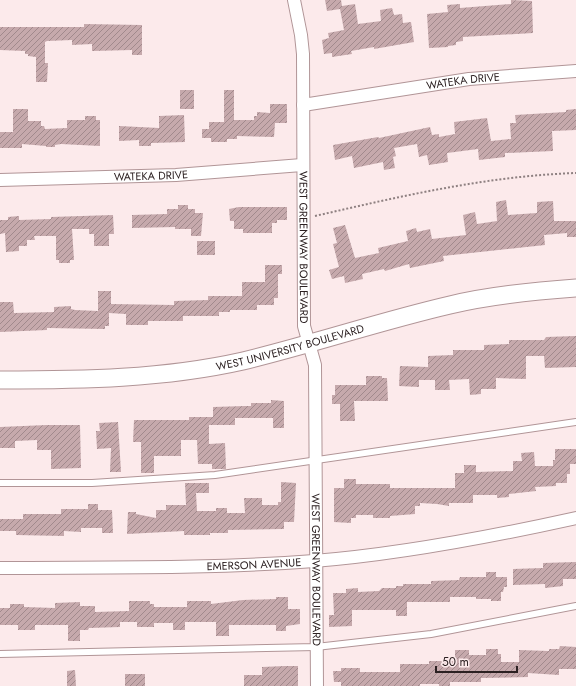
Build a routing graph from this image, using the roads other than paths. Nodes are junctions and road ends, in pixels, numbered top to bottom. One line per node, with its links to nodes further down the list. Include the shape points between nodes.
1 (294, 0): 3 (street, WEST GREENWAY BOULEVARD, via 301,35)
2 (576, 71): 3 (street, WATEKA DRIVE, via 469,78)
3 (303, 105): 4 (street, WEST GREENWAY BOULEVARD)
4 (302, 164): 5 (street, WATEKA DRIVE, via 176,175); 7 (street, WEST GREENWAY BOULEVARD, via 304,326)
5 (0, 180)
6 (576, 288): 7 (street, WEST UNIVERSITY BOULEVARD, via 452,304)
7 (309, 343): 8 (street, WEST UNIVERSITY BOULEVARD, via 243,361 171,373 85,380); 10 (street, WEST GREENWAY BOULEVARD, via 315,365)
8 (0, 380)
9 (576, 422): 10 (lane)
10 (315, 461): 11 (lane, via 168,479 92,483); 13 (street, WEST GREENWAY BOULEVARD)
11 (0, 483)
12 (576, 518): 13 (street, EMERSON AVENUE, via 447,544)
13 (315, 561): 14 (street, EMERSON AVENUE, via 208,566); 16 (street, WEST GREENWAY BOULEVARD)
14 (0, 568)
15 (576, 606): 16 (lane, via 431,634)
16 (316, 647): 17 (lane); 18 (street, WEST GREENWAY BOULEVARD)
17 (0, 654)
18 (317, 686)

